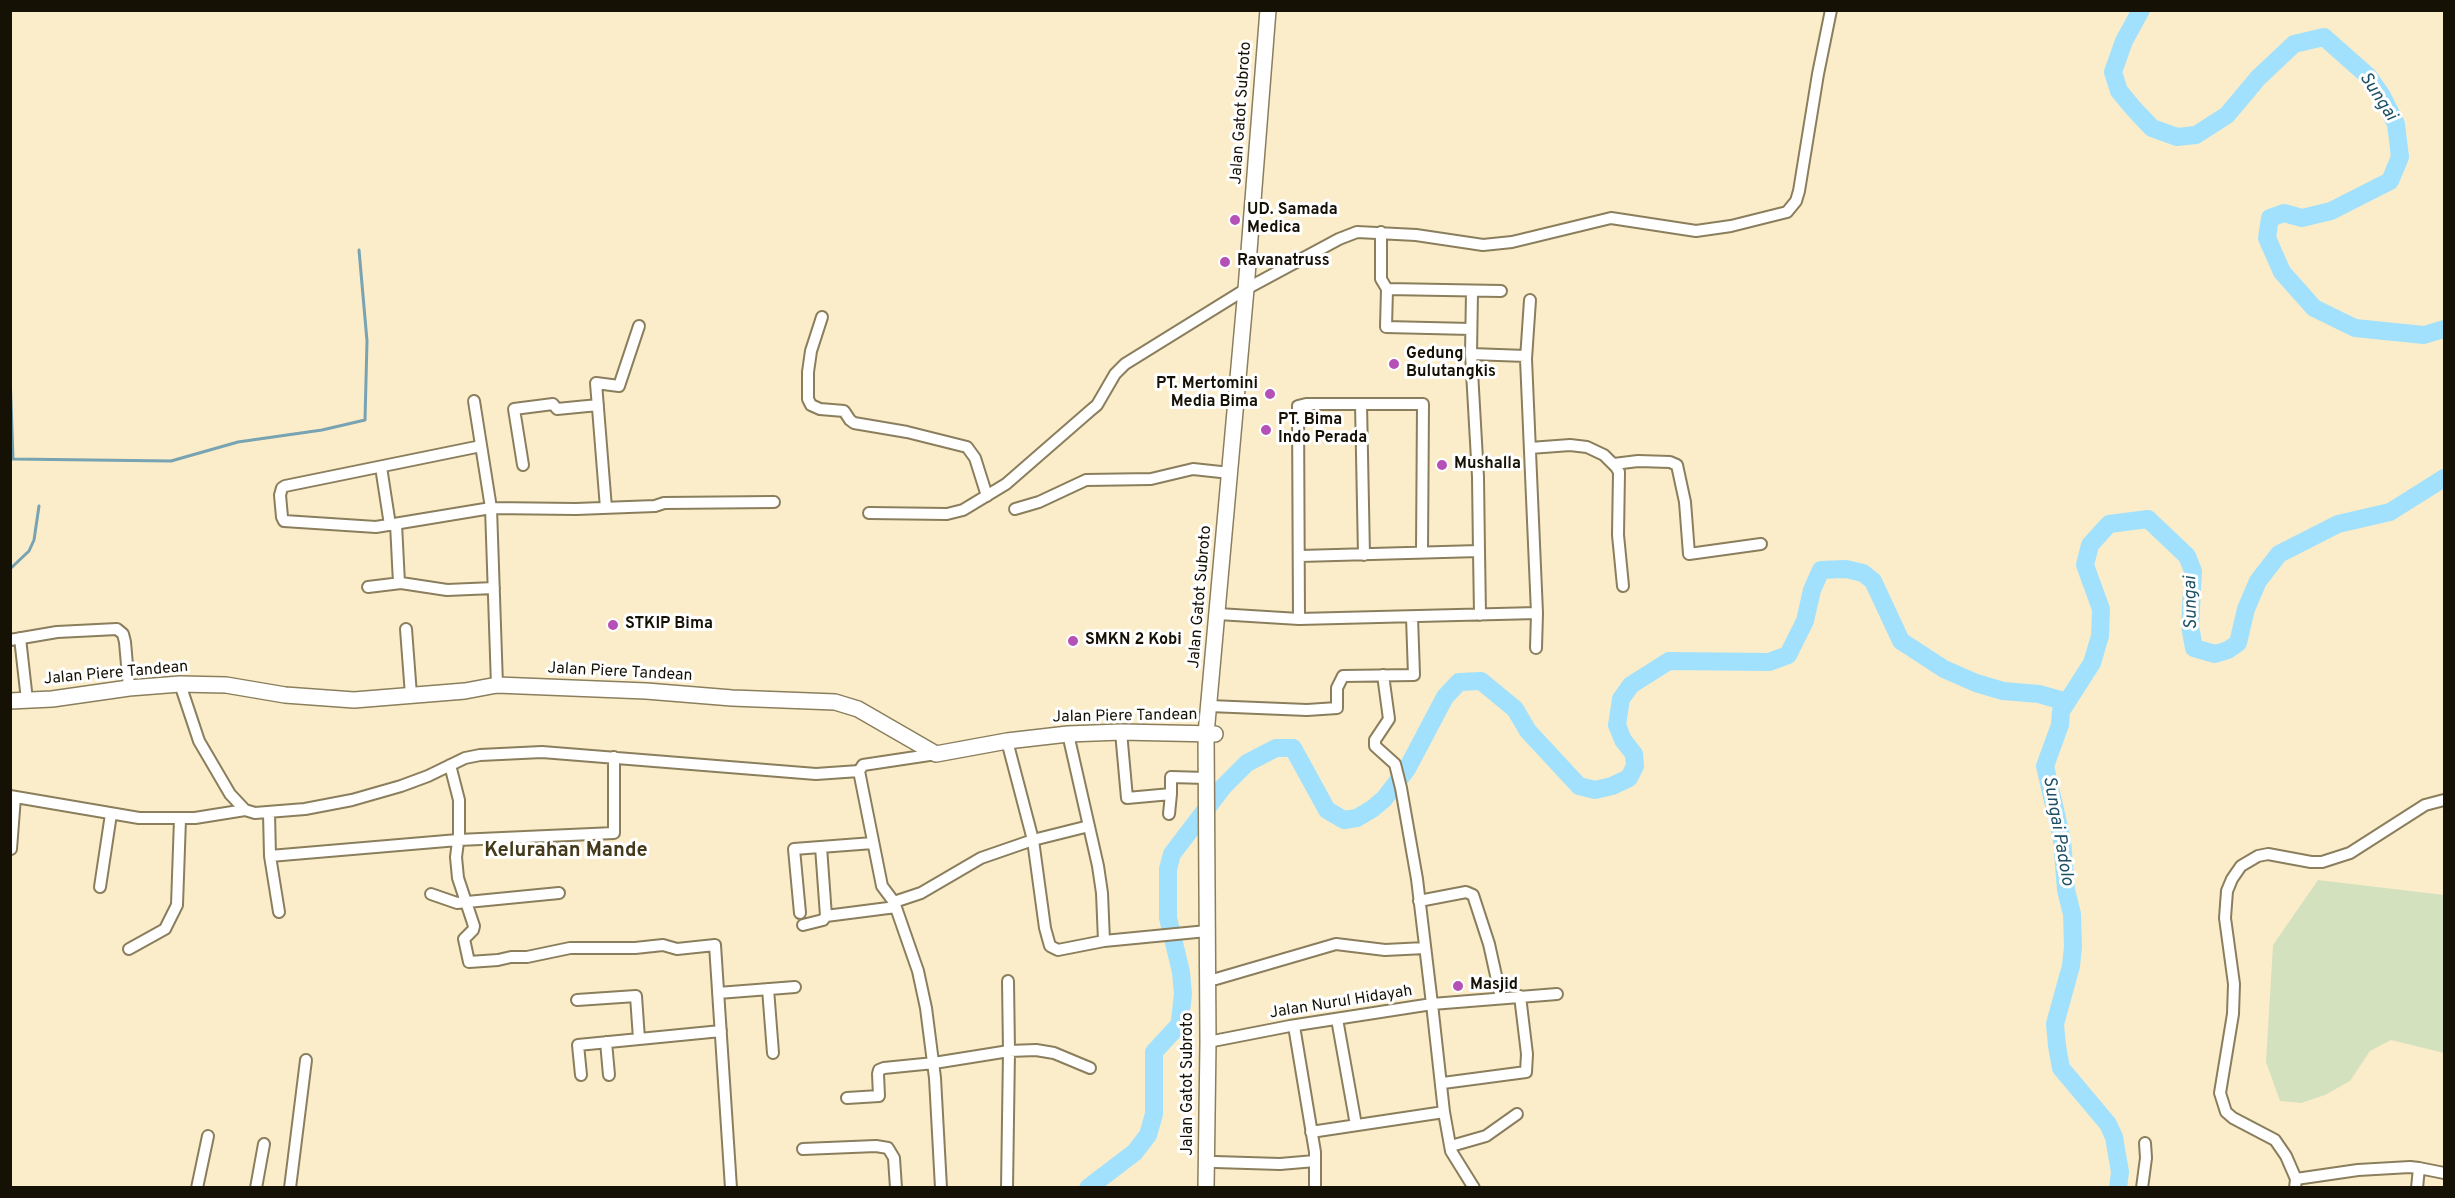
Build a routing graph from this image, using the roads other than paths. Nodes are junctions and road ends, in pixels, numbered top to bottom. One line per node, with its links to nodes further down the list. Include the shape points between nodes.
1 (1268, 10): 5 (street, Jalan Gatot Subroto)
2 (1275, 10): 5 (street, Jalan Gatot Subroto)
3 (1831, 10): 4 (street, via 1799,191 1787,212 1696,231 1611,218 1512,242 1483,245)
4 (1381, 232): 5 (street, via 1357,232 1340,239); 6 (street, via 1381,279)
5 (1250, 287): 23 (street, Jalan Gatot Subroto); 24 (street, via 1125,364 1097,405); 41 (street, Jalan Gatot Subroto)
6 (1387, 289): 7 (street); 12 (street, via 1386,327)
7 (1472, 291): 8 (street); 12 (street)
8 (1501, 291)
9 (1530, 300): 14 (street)
10 (822, 317): 24 (street, via 808,372 808,399 812,406 844,411 854,423 967,447)
11 (639, 326): 17 (street, via 619,386 596,383)
12 (1471, 329): 13 (street)
13 (1471, 354): 14 (street); 33 (street)
14 (1526, 356): 19 (street)
15 (474, 401): 18 (street)
16 (1361, 404): 32 (street, via 1424,404); 34 (street); 35 (street, via 1298,406)
17 (598, 405): 21 (street, via 557,409 553,404 514,410); 27 (street)
18 (481, 447): 22 (street); 26 (street)
19 (1530, 448): 20 (street, via 1587,447); 40 (street)
20 (1614, 464): 31 (street, via 1638,461 1677,465 1689,554); 38 (street, via 1619,472 1618,535)
21 (523, 465)
22 (381, 466): 30 (street); 30 (street, via 285,486 281,490 281,514 284,521)
23 (1230, 473): 28 (street, via 1193,469 1151,479 1086,480); 41 (street, Jalan Gatot Subroto)
24 (987, 496): 29 (street, via 955,514)
25 (774, 502): 27 (street, via 671,502)
26 (491, 508): 27 (street); 30 (street); 39 (street)
27 (606, 508)
28 (1015, 509)
29 (869, 513)
30 (393, 525): 36 (street)
31 (1761, 544)
32 (1422, 551): 33 (street); 34 (street)
33 (1479, 551): 42 (street)
34 (1364, 555): 35 (street)
35 (1300, 556): 44 (street)
36 (399, 583): 37 (street); 39 (street, via 447,590)
37 (368, 586)
38 (1623, 586)
39 (494, 588): 50 (street)
40 (1537, 613): 42 (street); 47 (street)
41 (1221, 614): 44 (street); 55 (street, Jalan Gatot Subroto)
42 (1480, 615): 43 (street)
43 (1412, 617): 44 (street); 48 (street, via 1414,675)
44 (1299, 619)
45 (406, 629): 52 (street)
46 (15, 639): 51 (street, via 117,629 126,642); 53 (street)
47 (1536, 648)
48 (1383, 675): 55 (street, via 1343,676 1337,688 1338,706 1331,710); 85 (street, via 1389,719 1375,746 1395,764 1410,827)
49 (180, 684): 51 (street, Jalan Piere Tandean); 52 (street, Jalan Piere Tandean, via 226,685 285,695 354,700); 69 (street, via 199,741 230,794)
50 (496, 685): 52 (street, Jalan Piere Tandean); 60 (street, Jalan Piere Tandean, via 836,702 858,709)
51 (129, 688): 53 (street, Jalan Piere Tandean)
52 (411, 695)
53 (27, 700): 54 (street, Jalan Piere Tandean)
54 (10, 701)
55 (1213, 706): 58 (street, Jalan Gatot Subroto)
56 (1121, 732): 57 (street, Jalan Piere Tandean); 58 (street, Jalan Piere Tandean); 65 (street, via 1127,798)
57 (1068, 734): 59 (street, Jalan Piere Tandean); 74 (street)
58 (1210, 734): 64 (street, Jalan Gatot Subroto)
59 (1007, 741): 60 (street, Jalan Piere Tandean); 76 (street)
60 (936, 754): 63 (street, via 863,765)
61 (614, 757): 62 (street, via 511,753 480,755); 63 (street, via 816,774); 75 (street, via 614,833)
62 (450, 765): 70 (street, via 428,777 352,800); 75 (street, via 459,800)
63 (859, 771): 77 (street)
64 (1208, 781): 65 (street, via 1171,777); 68 (street, Jalan Gatot Subroto)
65 (1171, 794): 72 (street)
66 (13, 796): 71 (street); 79 (street)
67 (2445, 800): 133 (street, via 2425,806 2350,853 2322,862 2258,856 2241,866 2232,879 2225,907 2234,984 2233,1014 2220,1093 2233,1118 2275,1140)
68 (1209, 809): 91 (street, Jalan Gatot Subroto); 95 (street, Jalan Gatot Subroto)
69 (245, 810): 70 (street); 73 (street)
70 (269, 813): 80 (street)
71 (111, 814): 73 (street); 81 (street)
72 (1168, 814)
73 (180, 819): 94 (street, via 177,905 165,928)
74 (1089, 826): 76 (street); 92 (street, via 1102,893)
75 (458, 840): 80 (street); 84 (street, via 458,878)
76 (1033, 840): 86 (street, via 981,858); 92 (street, via 1050,946 1058,950)
77 (873, 843): 78 (street); 86 (street, via 882,886)
78 (821, 847): 88 (street, via 794,849); 89 (street)
79 (11, 849)
80 (270, 856): 87 (street)
81 (100, 887)
82 (559, 893): 84 (street)
83 (431, 894): 84 (street, via 453,902)
84 (464, 901): 99 (street, via 474,926 464,939 470,962 535,956 570,948 663,945 677,949 715,945)
85 (1419, 901): 93 (street); 102 (street, via 1466,892 1473,895)
86 (895, 905): 89 (street); 114 (street, via 918,971)
87 (279, 912)
88 (800, 913)
89 (826, 916): 90 (street)
90 (802, 925)
91 (1202, 932): 92 (street); 109 (street, Jalan Gatot Subroto)
92 (1104, 941)
93 (1425, 948): 95 (street, via 1385,950 1336,944); 104 (street)
94 (129, 949)
95 (1216, 978): 109 (street, Jalan Gatot Subroto)
96 (1008, 981): 111 (street)
97 (795, 987): 98 (street)
98 (768, 989): 99 (street); 112 (street)
99 (718, 993): 107 (street)
100 (1557, 994): 101 (street)
101 (1520, 996): 102 (street); 118 (street, via 1526,1072)
102 (1501, 998): 104 (street)
103 (578, 1000): 108 (street, via 636,996)
104 (1432, 1004): 105 (street, Jalan Nurul Hidayah); 118 (street, Jalan Nurul Hidayah)
105 (1337, 1019): 106 (street, Jalan Nurul Hidayah); 122 (street)
106 (1294, 1026): 109 (street, Jalan Nurul Hidayah); 123 (street)
107 (721, 1031): 108 (street); 137 (street)
108 (639, 1039): 110 (street)
109 (1212, 1041): 130 (street, Jalan Gatot Subroto); 141 (street, Jalan Gatot Subroto)
110 (606, 1042): 116 (street, via 578,1045); 117 (street)
111 (1009, 1051): 114 (street); 115 (street, via 1054,1053); 140 (street)
112 (773, 1053)
113 (306, 1060): 136 (street)
114 (933, 1063): 119 (street, via 879,1070 879,1096); 139 (street)
115 (1090, 1068)
116 (581, 1075)
117 (609, 1075)
118 (1443, 1083): 120 (street, Jalan Nurul Hidayah)
119 (847, 1098)
120 (1444, 1112): 122 (street); 127 (street, Jalan Nurul Hidayah)
121 (1517, 1113): 127 (street, via 1495,1132)
122 (1356, 1125): 123 (street)
123 (1311, 1132): 129 (street)
124 (208, 1136): 134 (street)
125 (2145, 1143): 145 (street)
126 (264, 1144): 135 (street)
127 (1451, 1146): 144 (street, Jalan Nurul Hidayah)
128 (803, 1149): 138 (street, via 888,1148 894,1158)
129 (1316, 1161): 130 (street); 143 (street)
130 (1215, 1162): 142 (street, Jalan Gatot Subroto)
131 (2419, 1168): 132 (street); 133 (street, via 2358,1170); 146 (street)
132 (2445, 1173)
133 (2296, 1183)
134 (197, 1188)
135 (256, 1188)
136 (290, 1188)
137 (731, 1188)
138 (896, 1188)
139 (941, 1188)
140 (1007, 1188)
141 (1206, 1188)
142 (1215, 1188)
143 (1315, 1188)
144 (1474, 1188)
145 (2142, 1188)
146 (2417, 1188)

